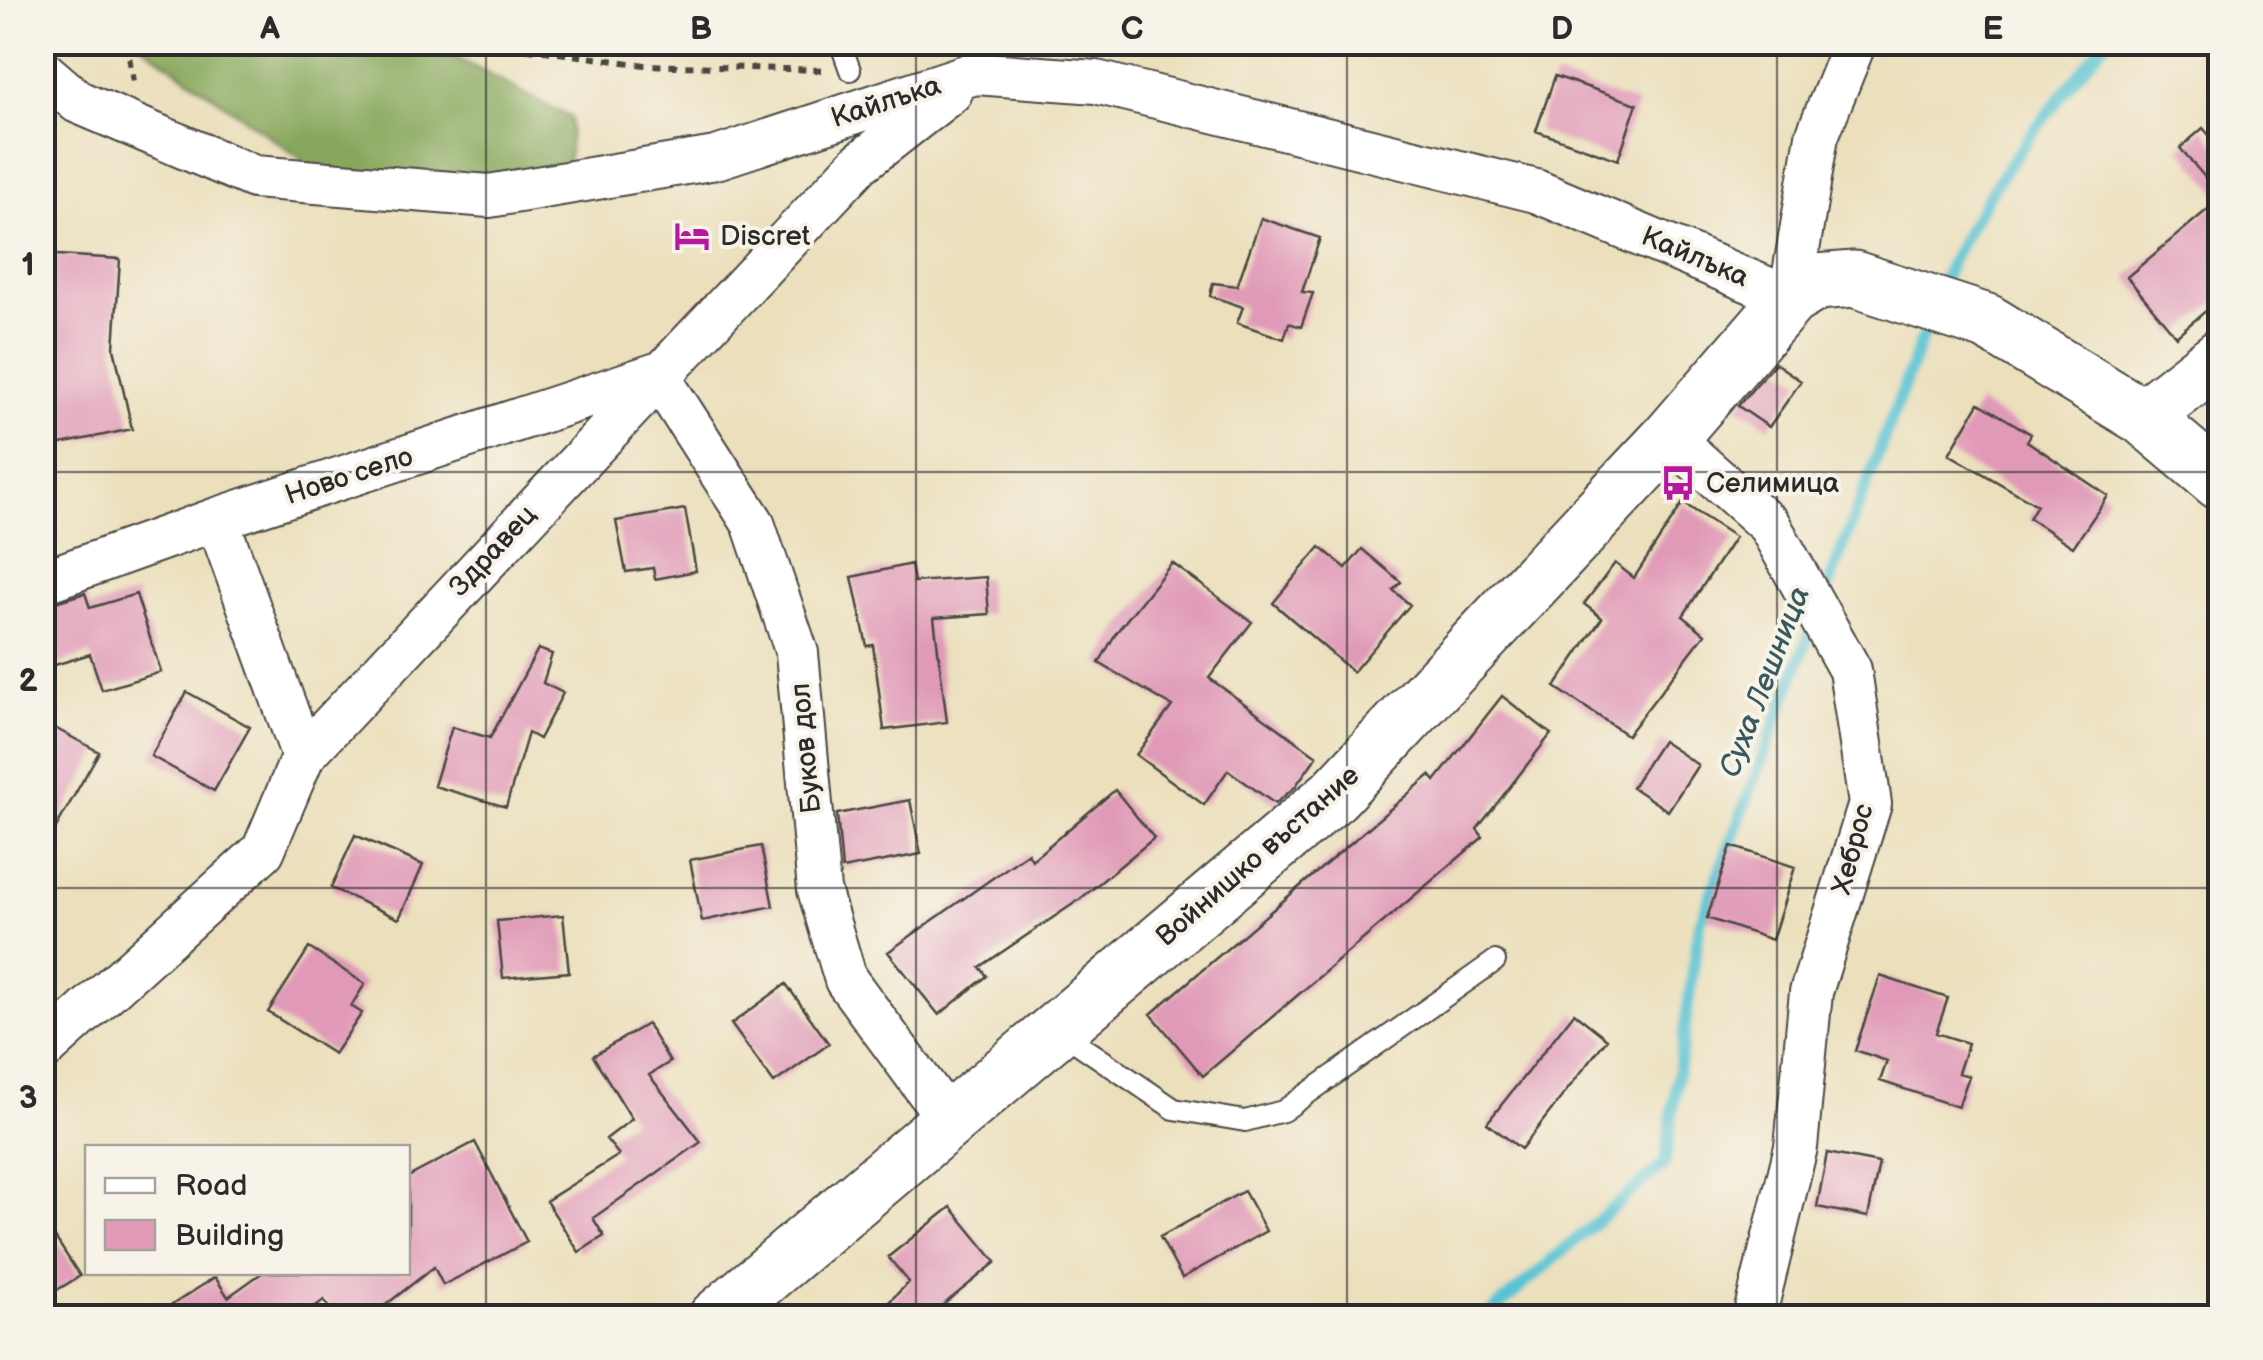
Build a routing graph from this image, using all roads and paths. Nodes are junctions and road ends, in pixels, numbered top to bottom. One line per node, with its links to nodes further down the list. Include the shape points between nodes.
1 (479, 42): 4 (path, via 645,65)
2 (840, 42): 4 (lane)
3 (1855, 42): 7 (street, via 1817,136)
4 (850, 70)
5 (42, 71): 6 (street, Кайлъка, via 78,102 254,177 489,196 716,158)
6 (975, 74): 7 (street, Кайлъка, via 1096,82 1536,190); 9 (street, Здравец, via 860,163)
7 (1790, 298): 10 (street, Войнишко въстание, via 1817,282 1854,278 1960,310); 11 (street, Войнишко въстание)
8 (2220, 357): 10 (street)
9 (657, 374): 13 (street, Ново село); 15 (street, Здравец); 19 (street, Буков дол, via 753,523 798,653 819,890 846,980)
10 (2143, 417): 12 (street, Войнишко въстание)
11 (1670, 437): 17 (street, Войнишко въстание, via 1334,794); 21 (street, Хеброс, via 1770,525 1850,670 1870,804 1811,992 1796,1148)
12 (2220, 482)
13 (216, 519): 14 (street, Ново село); 15 (street)
14 (42, 582)
15 (302, 756): 18 (street, Здравец, via 263,851)
16 (1495, 961): 17 (lane, via 1283,1111 1246,1121 1174,1109)
17 (1057, 1029): 19 (street, Войнишко въстание)
18 (42, 1051)
19 (949, 1120): 20 (street, Войнишко въстание)
20 (716, 1318)
21 (1754, 1318)

